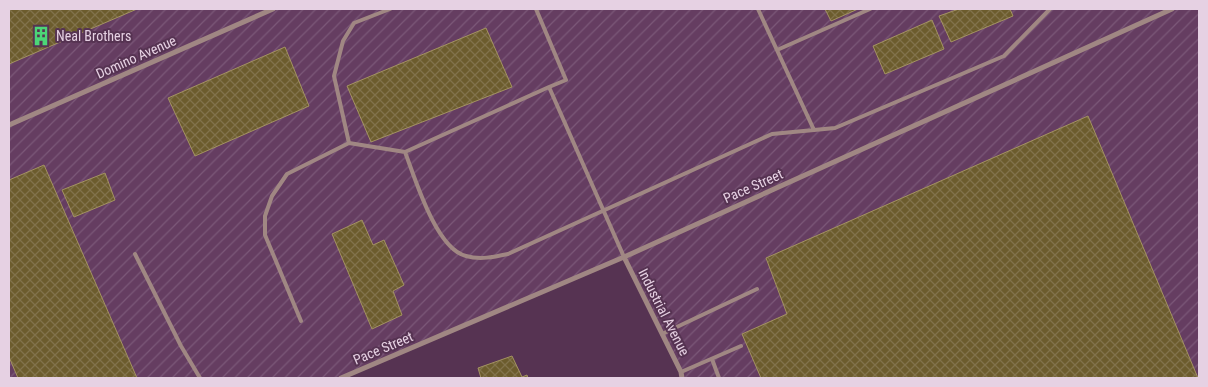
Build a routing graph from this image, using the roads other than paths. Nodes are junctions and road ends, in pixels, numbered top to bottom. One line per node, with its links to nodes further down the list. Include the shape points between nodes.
1 (273, 9): 10 (street, Domino Avenue)
2 (390, 9): 12 (lane, via 354,23 343,40 334,76)
3 (536, 9): 9 (lane, via 566,80)
4 (758, 9): 8 (lane)
5 (870, 9): 8 (lane)
6 (1050, 9): 11 (lane, via 1004,56 834,128)
7 (1172, 9): 16 (street, Pace Street)
8 (777, 50): 11 (lane)
9 (549, 87): 13 (lane); 14 (lane)
10 (9, 125)
11 (814, 130): 14 (lane, via 772,134)
12 (349, 144): 13 (lane); 18 (lane, via 287,174 272,196 265,216 265,235)
13 (405, 152): 14 (lane, via 431,219 449,247 465,256 488,258 508,254)
14 (603, 210): 16 (lane)
15 (135, 254): 23 (lane)
16 (624, 257): 19 (street, Industrial Avenue); 24 (street, Pace Street)
17 (757, 289): 19 (lane)
18 (301, 321)
19 (662, 334): 22 (street, Industrial Avenue)
20 (741, 346): 21 (lane)
21 (712, 358): 22 (lane); 26 (lane)
22 (681, 372): 25 (street, Industrial Avenue)
23 (200, 378)
24 (341, 378)
25 (682, 378)
26 (719, 378)

